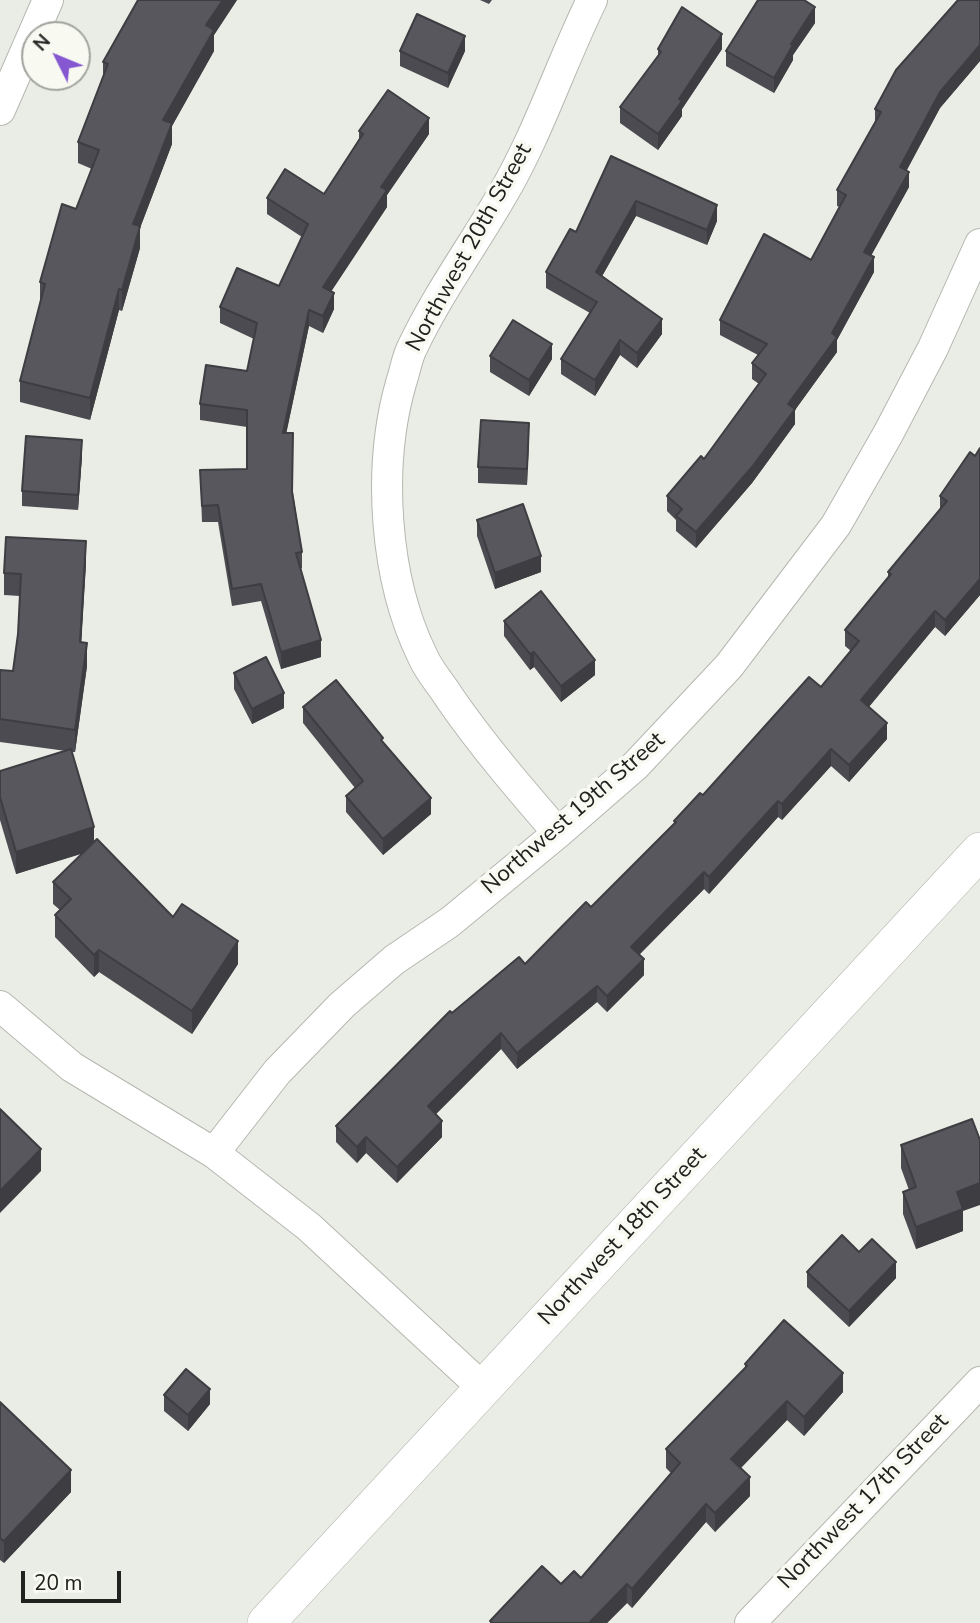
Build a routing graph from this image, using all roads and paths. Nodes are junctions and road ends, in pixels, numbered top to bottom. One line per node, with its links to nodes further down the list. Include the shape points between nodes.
1 (48, 0): 3 (street)
2 (592, 0): 5 (street, Northwest 20th Street, via 502,196 411,350 388,450 390,546 400,595 423,658 507,775)
3 (0, 110)
4 (980, 244): 5 (street, Northwest 19th Street, via 927,360 836,524 729,666 635,766)
5 (558, 833): 8 (street, Northwest 19th Street, via 342,1005 277,1072)
6 (980, 851): 10 (street, Northwest 18th Street)
7 (0, 1006): 8 (street, via 72,1067)
8 (214, 1153): 10 (street, via 309,1227)
9 (980, 1382): 12 (street, Northwest 17th Street)
10 (483, 1388): 11 (street, Northwest 18th Street)
11 (266, 1623)
12 (750, 1623)

